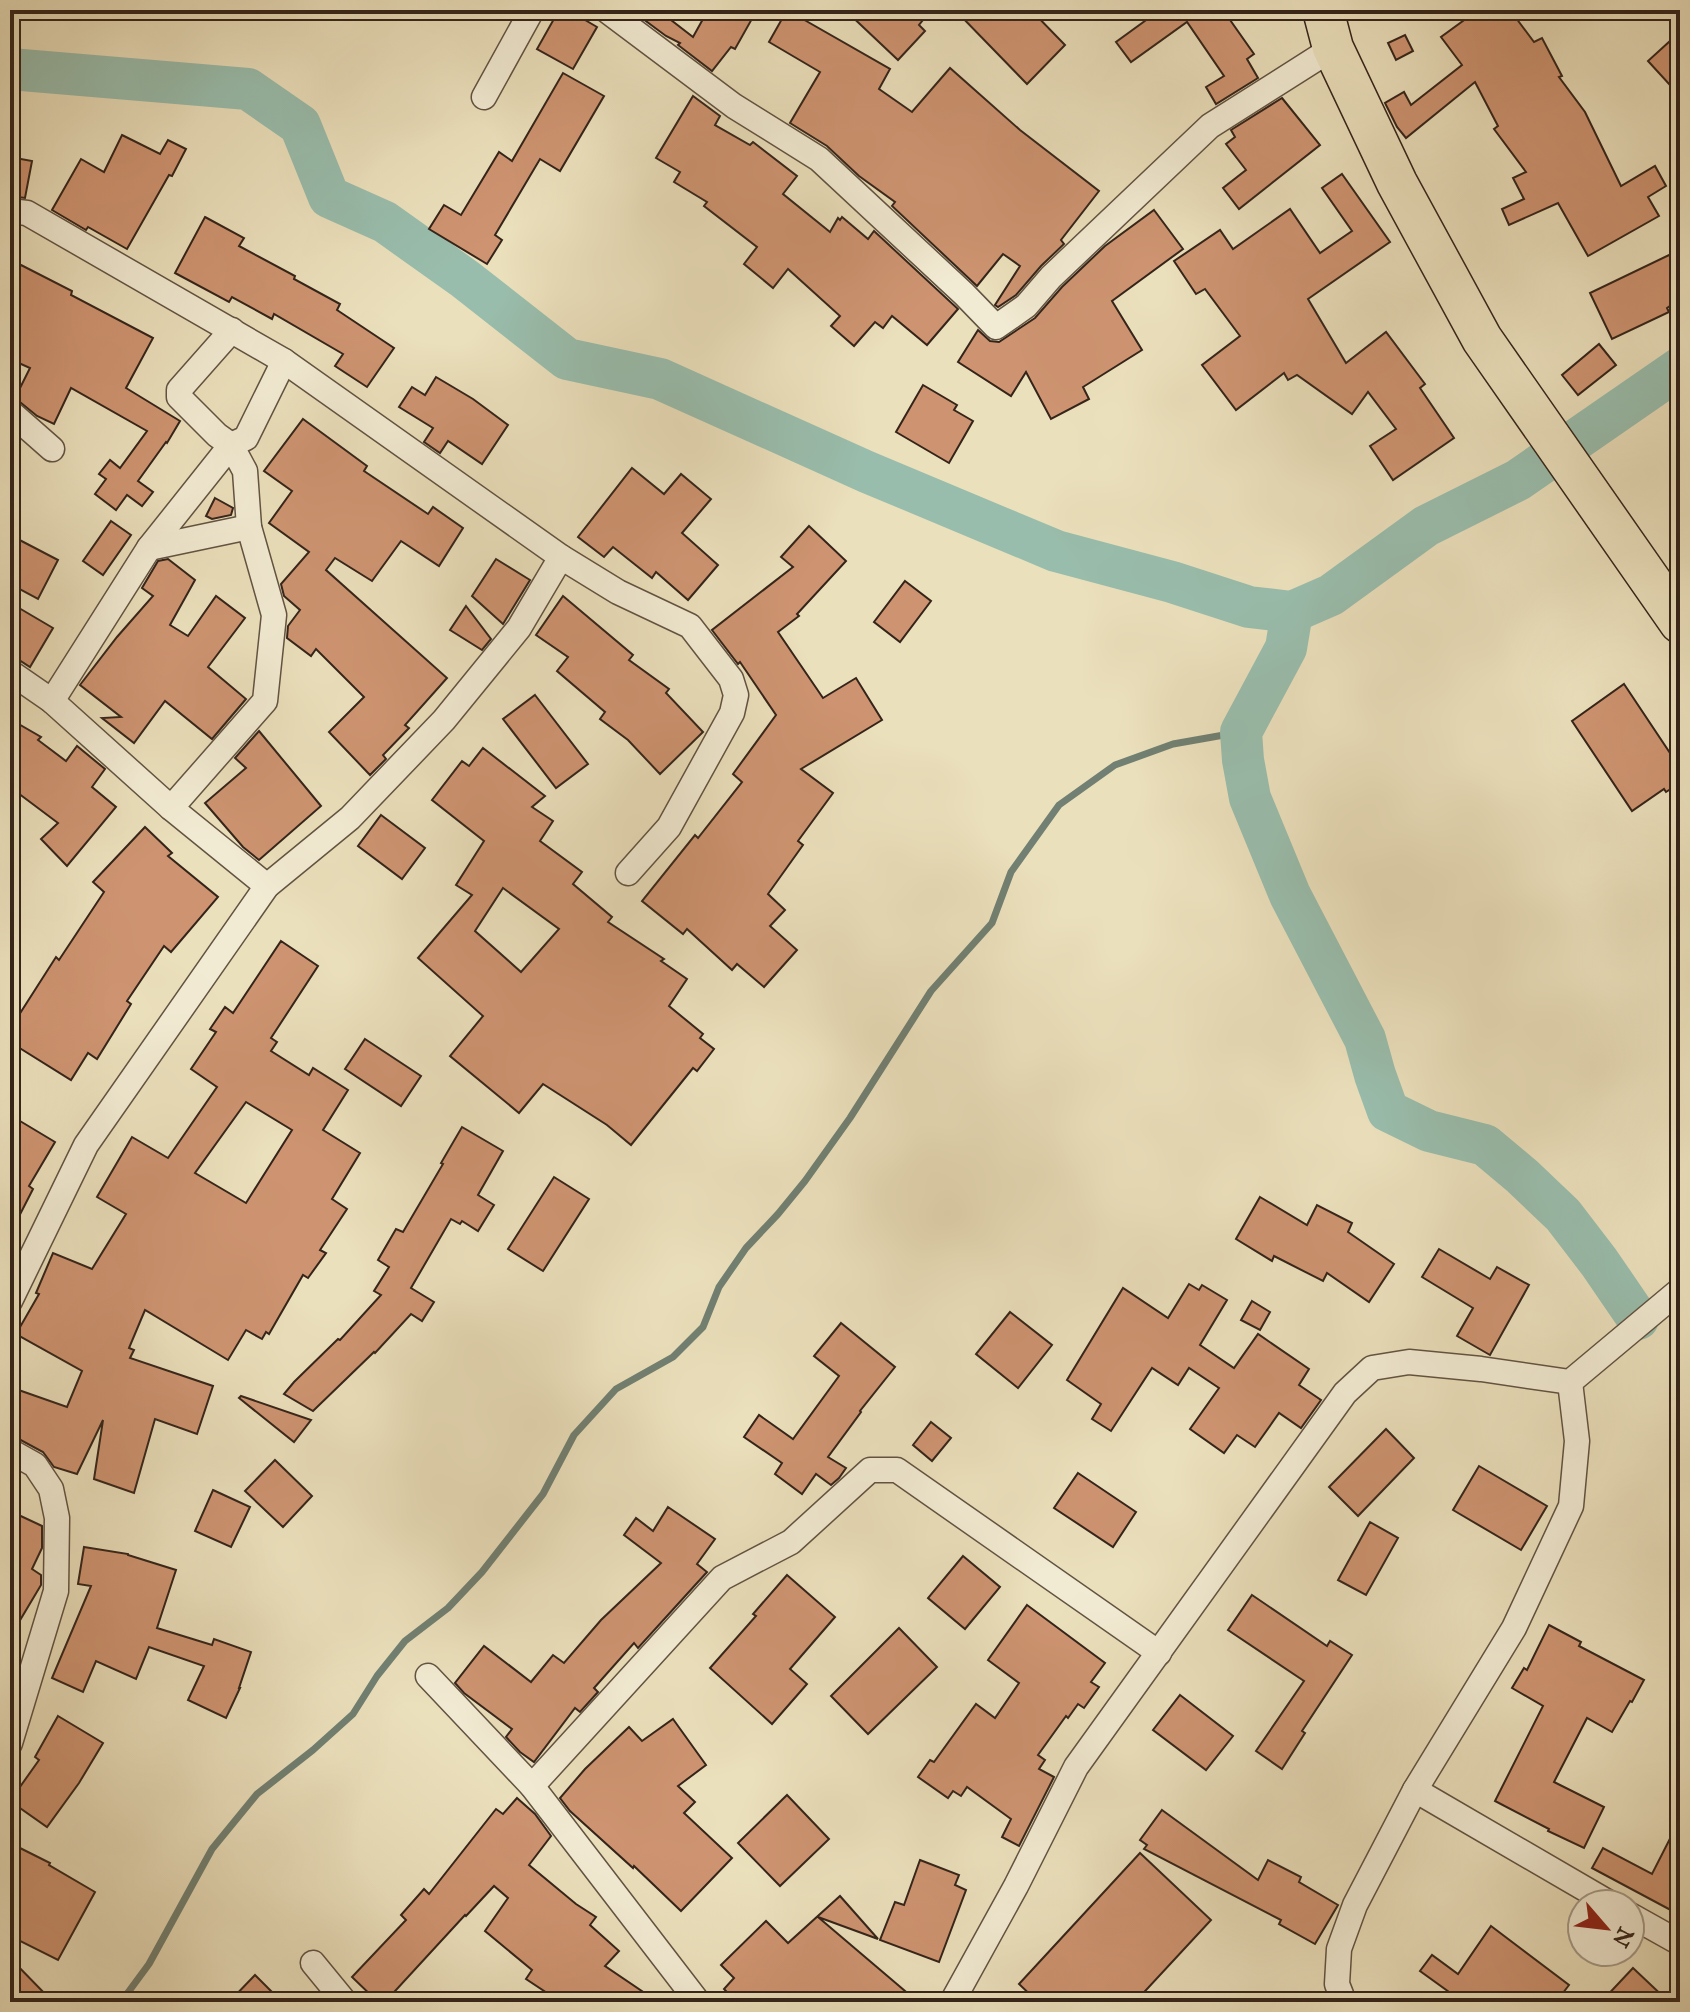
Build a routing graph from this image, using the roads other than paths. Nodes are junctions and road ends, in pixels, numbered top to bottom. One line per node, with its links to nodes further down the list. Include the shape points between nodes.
1 (532, 10): 5 (street)
2 (606, 10): 4 (street, via 734,106 819,159 996,327 1026,306 1210,126)
3 (1323, 10): 4 (main road)
4 (1333, 48): 15 (main road, via 1397,183 1482,339)
5 (484, 97)
6 (10, 211): 7 (street, via 27,213)
7 (232, 330): 8 (street); 10 (street, via 179,390 179,397)
8 (284, 361): 10 (street, via 246,438); 14 (street)
9 (10, 412): 11 (street)
10 (231, 445): 12 (street, via 245,471); 13 (street)
11 (52, 449)
12 (249, 527): 13 (street); 18 (street, via 274,615 265,701)
13 (149, 548): 17 (street)
14 (561, 557): 19 (street, via 690,626 731,679 736,695 732,713 669,827); 20 (street, via 519,628 444,720 350,818)
15 (1680, 623)
16 (10, 672): 17 (street)
17 (52, 701): 18 (street)
18 (171, 808): 20 (street)
19 (628, 873)
20 (267, 886): 22 (street, via 86,1145)
21 (1680, 1290): 23 (street)
22 (10, 1301)
23 (1570, 1382): 25 (street, via 1409,1362 1372,1368 1345,1393); 29 (street, via 1577,1441 1571,1506 1514,1628)
24 (10, 1451): 27 (street, via 35,1465 51,1489 57,1518 56,1591)
25 (1159, 1653): 28 (street, via 897,1470 870,1470 791,1542 722,1578); 36 (street, via 1076,1767)
26 (428, 1676): 28 (street)
27 (10, 1743)
28 (532, 1786): 35 (street)
29 (1415, 1790): 30 (street); 37 (street, via 1355,1905 1339,1949 1337,1984)
30 (1583, 1888)
31 (1646, 1924): 32 (street)
32 (1680, 1943)
33 (313, 1963): 34 (street)
34 (345, 2002)
35 (698, 2002)
36 (952, 2002)
37 (1344, 2002)

